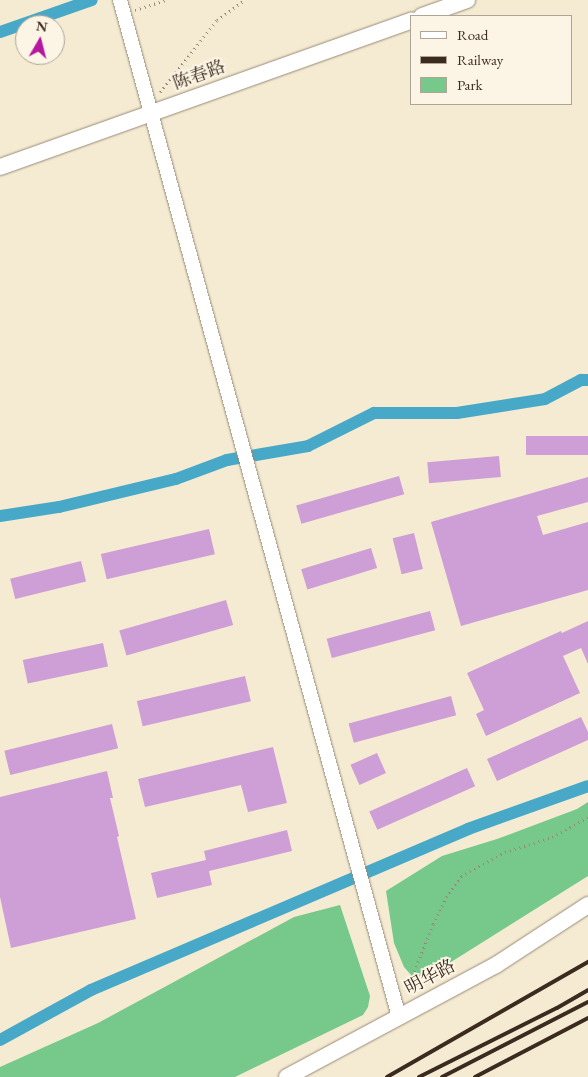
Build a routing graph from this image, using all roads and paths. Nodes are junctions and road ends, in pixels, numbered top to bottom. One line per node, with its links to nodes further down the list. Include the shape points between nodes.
1 (120, 0): 9 (street)
2 (165, 0): 5 (path)
3 (245, 0): 8 (path, via 217,20)
4 (467, 0): 6 (street)
5 (135, 10)
6 (425, 15)
7 (410, 21): 9 (street, 陈春路)
8 (160, 92)
9 (151, 113): 10 (street, 陈春路); 14 (street)
10 (0, 167)
11 (588, 817): 13 (path, via 552,837 505,852 461,876 446,897)
12 (588, 905): 14 (street, 明华路, via 496,965)
13 (412, 976)
14 (398, 1017): 15 (street, 明华路)
15 (287, 1077)

